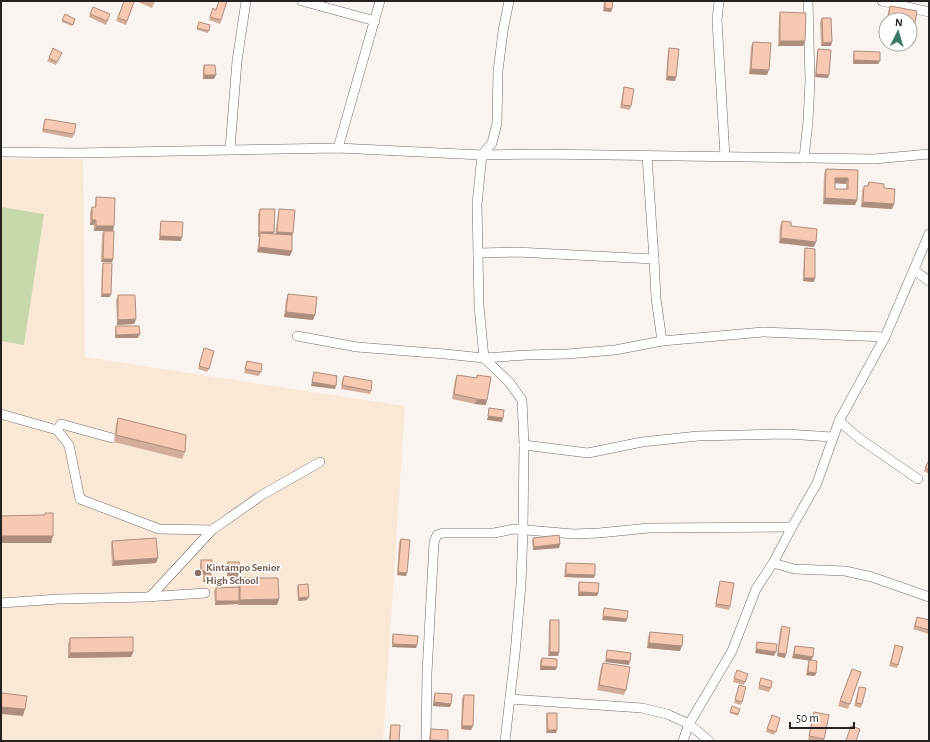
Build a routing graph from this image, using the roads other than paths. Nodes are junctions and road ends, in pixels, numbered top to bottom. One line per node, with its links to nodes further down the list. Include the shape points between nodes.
1 (246, 1): 11 (street, via 237,61)
2 (302, 1): 9 (street)
3 (380, 1): 9 (street)
4 (509, 1): 14 (street, via 498,71 497,123 492,143)
5 (719, 1): 16 (street, via 717,20)
6 (808, 1): 17 (street, via 810,80)
7 (882, 1): 8 (street)
8 (929, 12)
9 (375, 21): 10 (street)
10 (338, 148): 11 (street); 14 (street)
11 (230, 149): 12 (street, via 78,153)
12 (1, 152)
13 (929, 154): 17 (street, via 874,159)
14 (482, 155): 15 (street); 19 (street, via 477,204)
15 (647, 156): 16 (street); 20 (street)
16 (725, 157): 17 (street)
17 (804, 158)
18 (929, 234): 21 (street)
19 (478, 253): 20 (street, via 516,252); 26 (street, via 479,306)
20 (654, 259): 25 (street)
21 (914, 270): 22 (street); 24 (street)
22 (929, 281)
23 (297, 336): 26 (street, via 357,347)
24 (885, 337): 25 (street, via 763,332); 28 (street)
25 (662, 341): 26 (street, via 615,350)
26 (484, 358): 32 (street, via 509,382 522,400)
27 (1, 414): 29 (street)
28 (839, 421): 30 (street); 34 (street, via 860,439)
29 (57, 430): 31 (street, via 61,424); 36 (street, via 69,445 80,499 159,529)
30 (832, 437): 32 (street, via 787,434 698,436 642,442 588,453); 35 (street, via 817,483)
31 (112, 438)
32 (524, 446): 37 (street)
33 (320, 462): 36 (street, via 262,495)
34 (918, 479)
35 (792, 527): 37 (street, via 648,528 574,534); 38 (street)
36 (212, 530): 40 (street)
37 (523, 530): 43 (street, via 521,584); 45 (street, via 437,535 434,542 427,673)
38 (773, 563): 41 (street, via 794,568 846,571 872,577); 44 (street, via 756,589 732,651)
39 (205, 593): 40 (street)
40 (150, 597): 42 (street)
41 (929, 597)
42 (1, 603)
43 (510, 699): 44 (street, via 642,708 667,714); 46 (street)
44 (689, 724): 47 (street); 48 (street)
45 (426, 741)
46 (505, 741)
47 (683, 741)
48 (709, 741)

